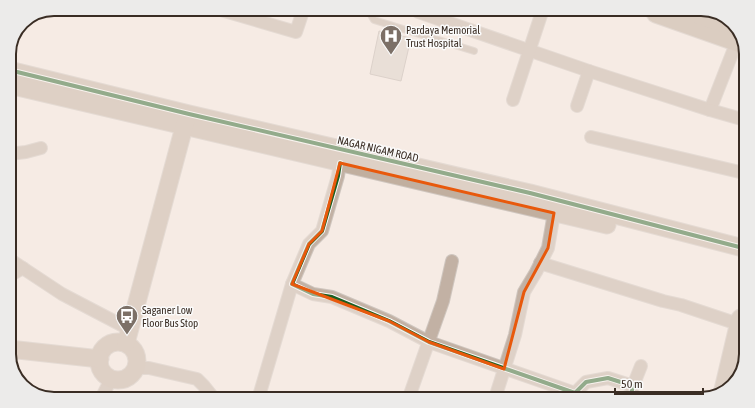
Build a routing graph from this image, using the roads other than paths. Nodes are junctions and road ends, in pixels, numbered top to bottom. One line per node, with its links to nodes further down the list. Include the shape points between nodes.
1 (241, 16): 2 (street, via 296,32)
2 (301, 16)
3 (372, 16): 12 (lane, via 374,20)
4 (430, 16): 11 (street)
5 (541, 16): 11 (street)
6 (666, 16): 9 (main road)
7 (702, 16): 8 (main road)
8 (734, 35)
9 (734, 36)
10 (737, 41): 18 (street)
11 (531, 50): 13 (street); 16 (street)
12 (474, 51)
13 (589, 71): 17 (street); 18 (street)
14 (16, 72): 20 (street, NAGAR NIGAM ROAD)
15 (16, 86): 20 (street, NAGAR NIGAM ROAD)
16 (513, 100)
17 (577, 106)
18 (710, 110): 19 (street)
19 (739, 118)
20 (186, 120): 24 (street, NAGAR NIGAM ROAD); 27 (street, NAGAR NIGAM ROAD, via 530,193); 37 (street)
21 (591, 137): 25 (street)
22 (41, 148): 23 (street)
23 (16, 153)
24 (340, 163): 26 (street, NAGAR NIGAM ROAD); 34 (street, via 322,231 309,244)
25 (739, 172)
26 (554, 213): 28 (street, NAGAR NIGAM ROAD); 30 (street, via 548,248)
27 (739, 247)
28 (739, 257)
29 (452, 261): 38 (street, via 443,301)
30 (540, 263): 35 (street); 43 (street, via 524,292 515,335)
31 (16, 264): 32 (street)
32 (23, 268): 33 (street); 37 (street)
33 (16, 272)
34 (292, 284): 38 (street, via 313,294 332,297 389,321); 49 (street)
35 (739, 321)
36 (739, 334): 45 (highway)
37 (127, 336): 40 (street, via 105,348); 42 (street, via 138,360)
38 (429, 342): 43 (street); 50 (street)
39 (16, 350): 40 (street)
40 (100, 359): 44 (street, via 101,369)
41 (641, 366): 46 (street)
42 (136, 368): 44 (street, via 126,379); 48 (street, via 149,368 197,379)
43 (504, 369): 51 (street); 52 (street)
44 (111, 379): 47 (street)
45 (728, 381)
46 (633, 386): 53 (street, via 608,378 586,382); 54 (street)
47 (104, 392)
48 (209, 392)
49 (260, 392)
50 (411, 392)
51 (496, 392)
52 (565, 392)
53 (579, 392)
54 (632, 392)

